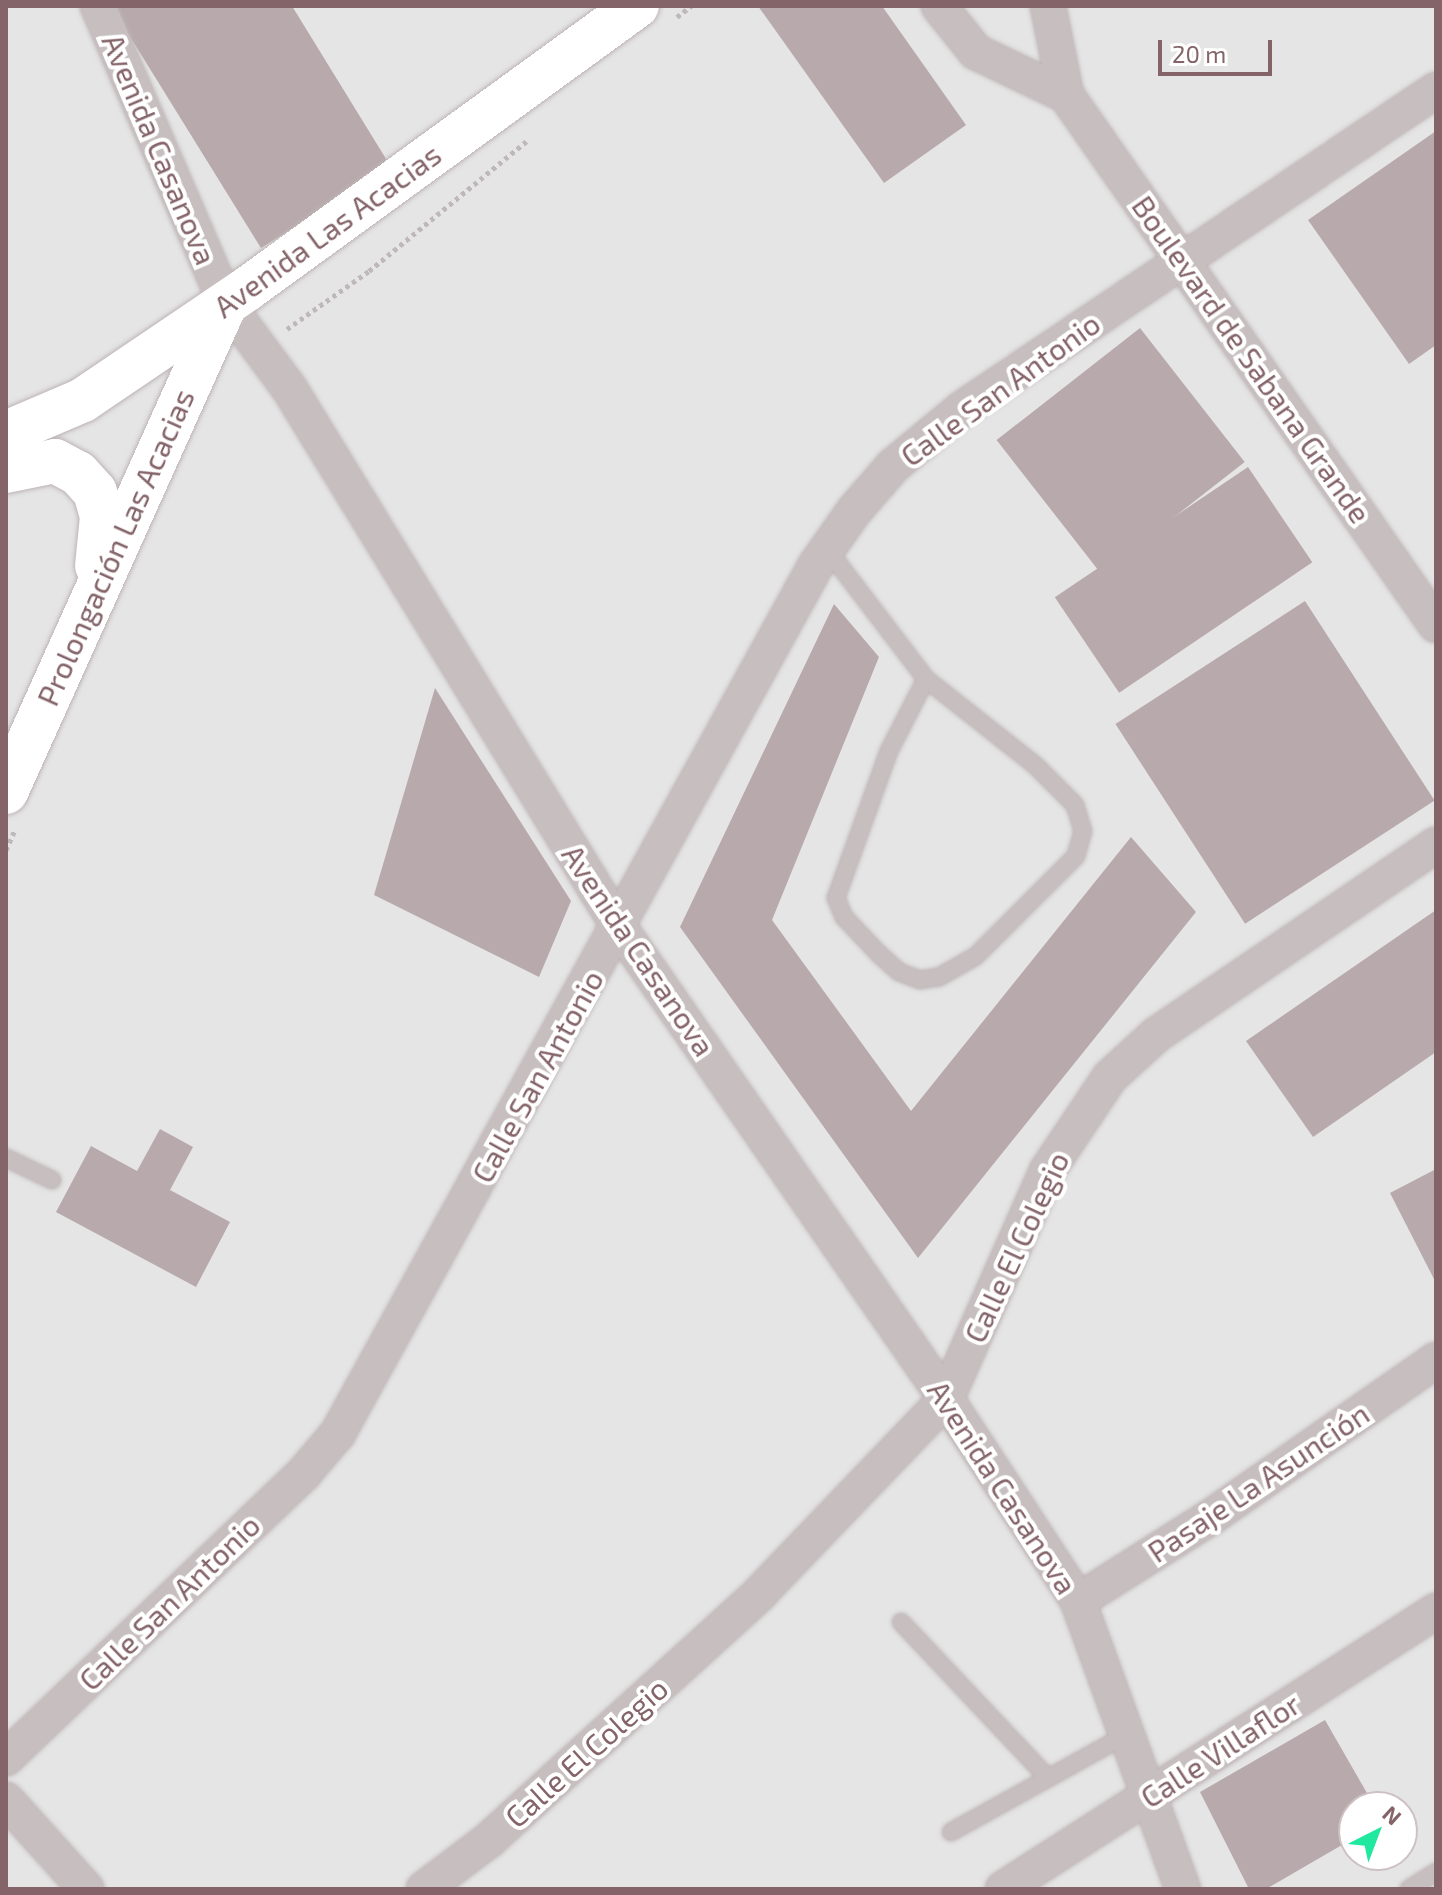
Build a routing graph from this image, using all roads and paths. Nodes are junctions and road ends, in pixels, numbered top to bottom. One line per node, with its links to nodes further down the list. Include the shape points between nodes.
1 (98, 6): 8 (street, Avenida Casanova)
2 (637, 6): 8 (street, Avenida Las Acacias)
3 (939, 6): 6 (street, Boulevard de Sabana Grande, via 976,52)
4 (1048, 6): 6 (street, Boulevard de Sabana Grande)
5 (1436, 90): 7 (street, Calle San Antonio)
6 (1066, 95): 7 (street, Boulevard de Sabana Grande)
7 (1182, 256): 11 (street, Calle San Antonio, via 962,409 893,466); 13 (street, Boulevard de Sabana Grande)
8 (226, 303): 9 (street, Avenida Las Acacias, via 83,400); 12 (street, Prolongación Las Acacias, via 167,424); 17 (street, Avenida Casanova, via 289,388)
9 (6, 433)
10 (6, 471): 12 (street, via 55,461 78,473 95,492 102,541)
11 (827, 549): 14 (lane); 17 (street, Calle San Antonio)
12 (88, 611): 15 (street, Prolongación Las Acacias)
13 (1436, 625)
14 (926, 679): 14 (lane, via 1036,766 1075,805 1083,831 1076,856 976,956 939,977 920,980 899,972 878,953 844,917 836,898 889,751)
15 (6, 792)
16 (1436, 845): 21 (street, Calle El Colegio, via 1156,1035 1110,1077 1047,1171)
17 (619, 927): 21 (street, Avenida Casanova); 26 (street, Calle San Antonio, via 338,1433 304,1473)
18 (6, 1158): 19 (lane)
19 (52, 1180)
20 (1436, 1360): 22 (street, Pasaje La Asunción, via 1211,1517)
21 (946, 1399): 22 (street, Avenida Casanova); 33 (street, Calle El Colegio, via 760,1593 489,1840)
22 (1078, 1601): 25 (street, Avenida Casanova)
23 (1436, 1611): 28 (street, Calle Villaflor)
24 (901, 1622): 27 (lane)
25 (1128, 1734): 27 (lane); 28 (street, Avenida Casanova)
26 (6, 1758)
27 (1048, 1778): 30 (lane)
28 (1151, 1795): 34 (street, Calle Villaflor); 35 (street, Avenida Casanova)
29 (6, 1800): 32 (street)
30 (951, 1832)
31 (1436, 1872): 36 (lane)
32 (86, 1889)
33 (424, 1889)
34 (1003, 1889)
35 (1183, 1889)
36 (1409, 1889)

